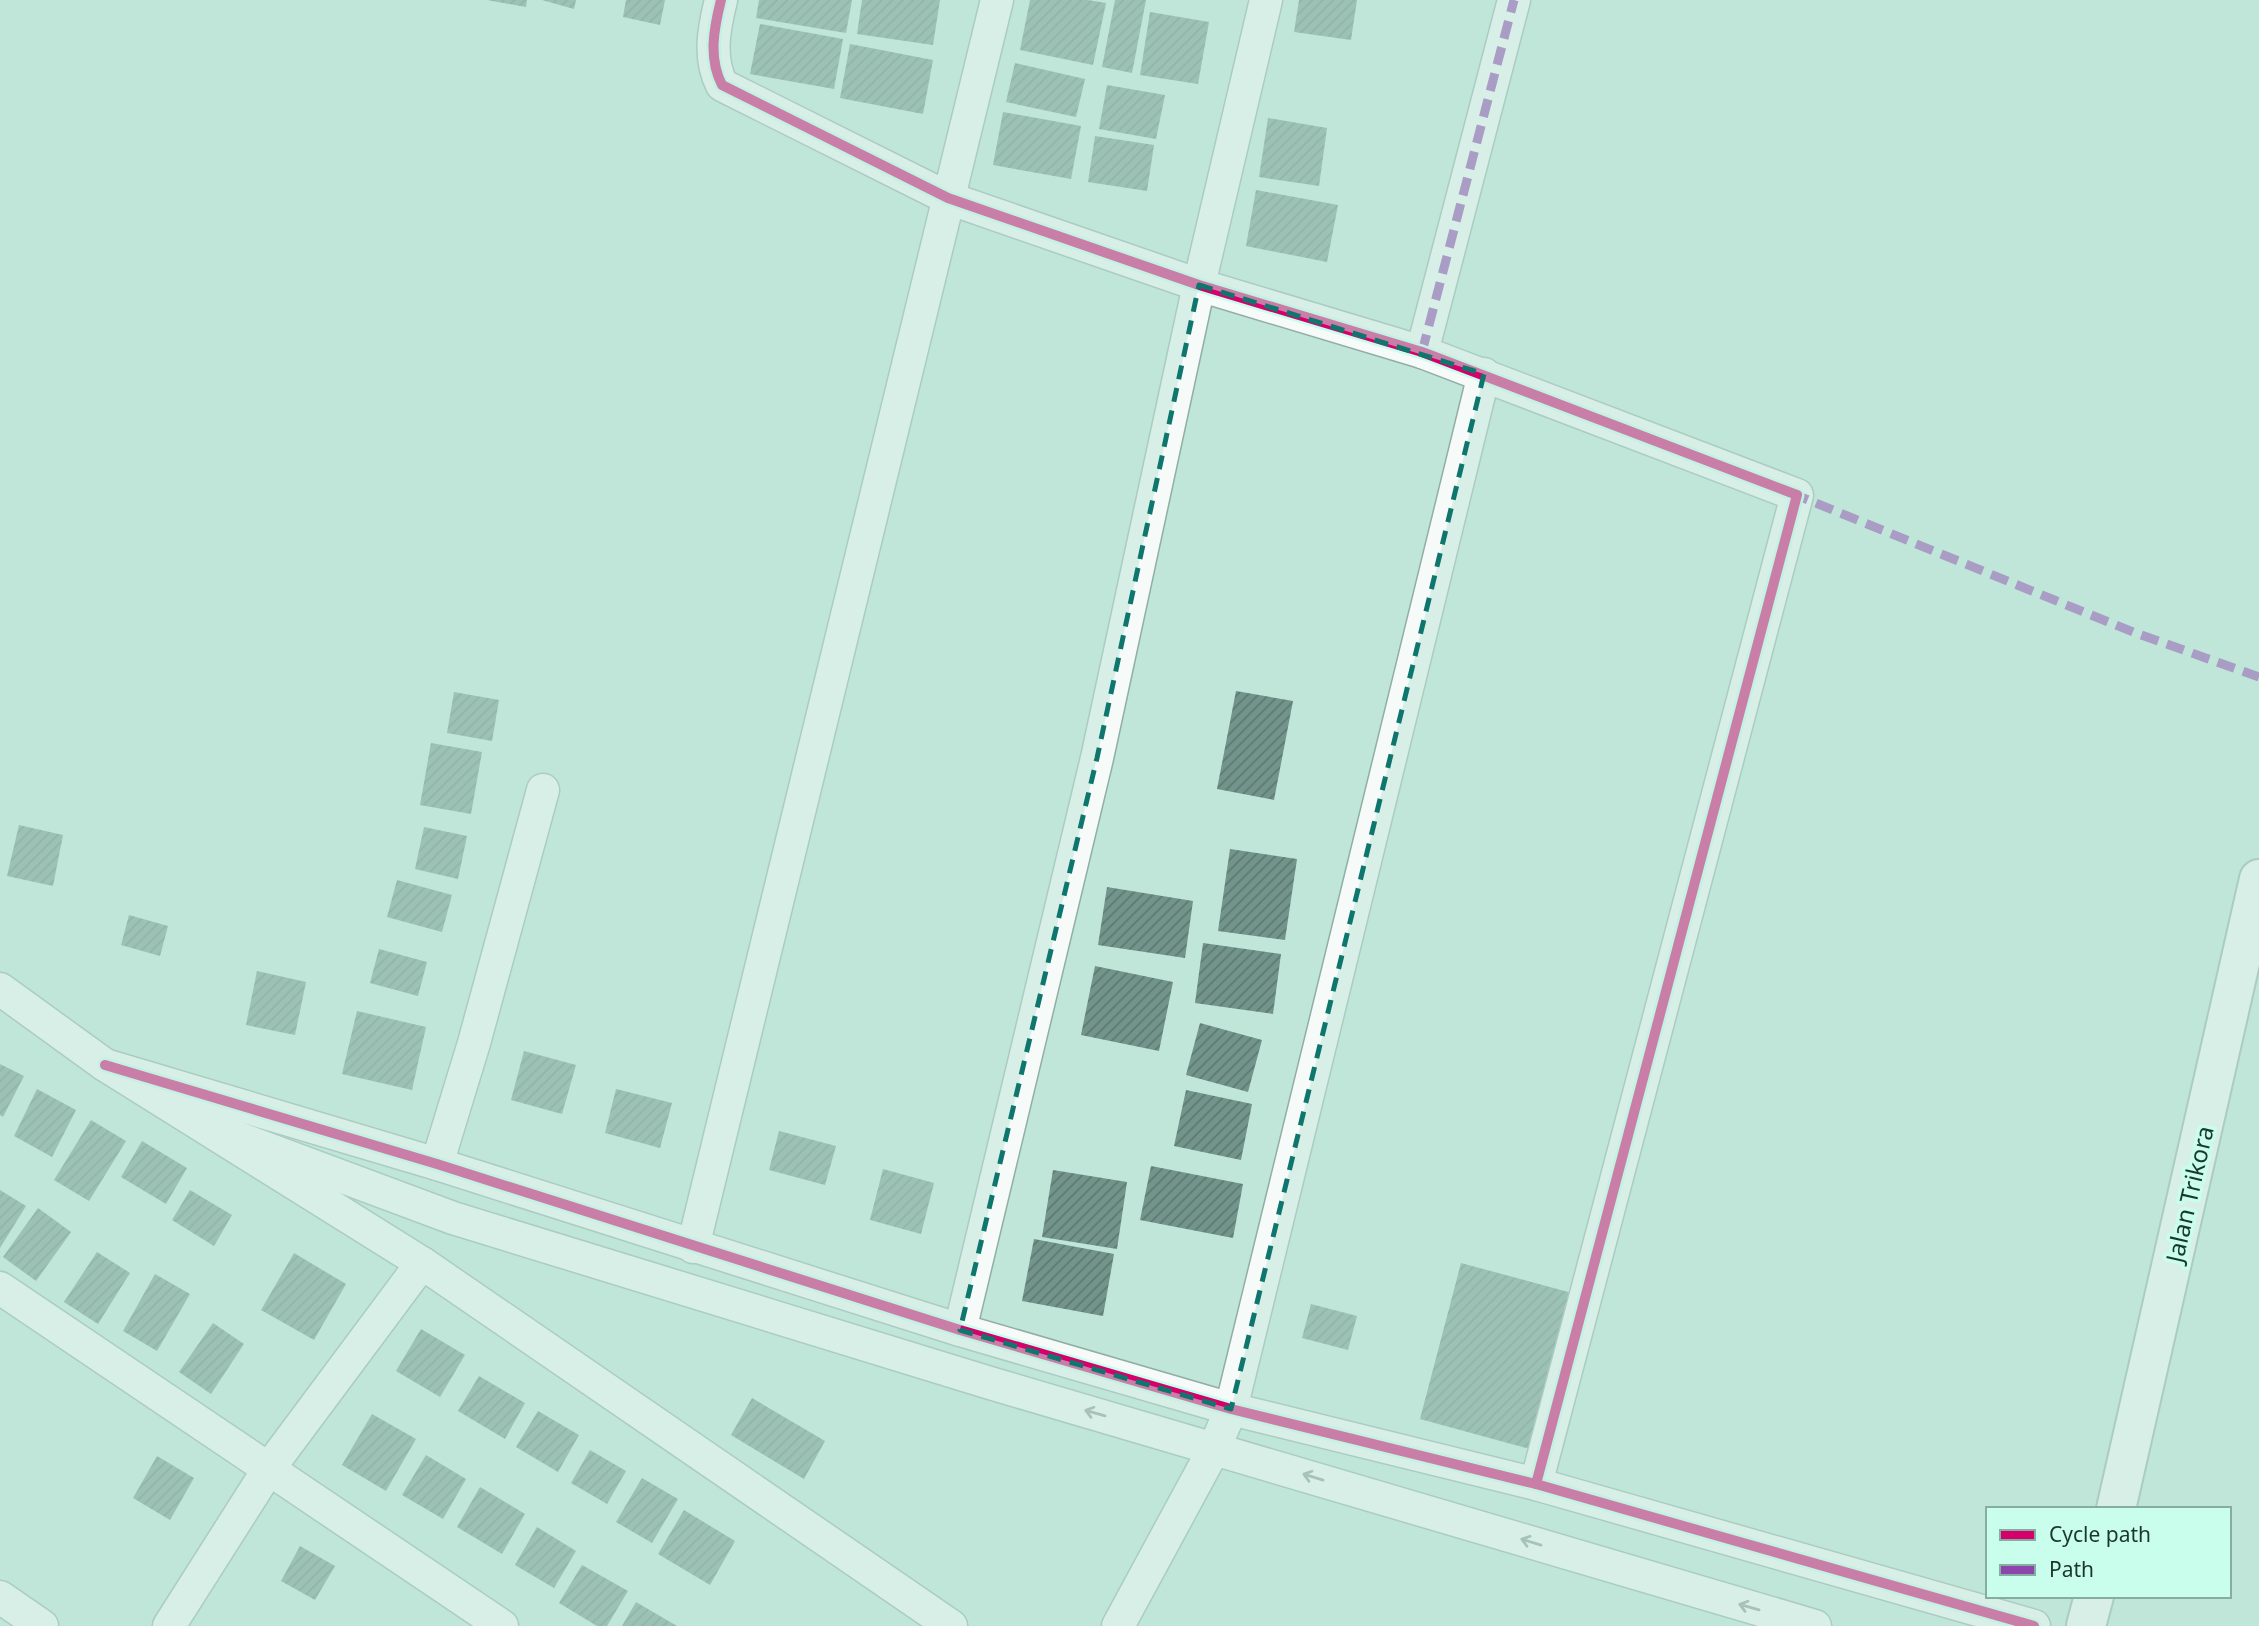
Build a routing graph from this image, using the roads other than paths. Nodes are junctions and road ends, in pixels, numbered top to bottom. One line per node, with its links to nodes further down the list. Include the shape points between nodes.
1 (721, 0): 5 (street, via 713,43 722,85)
2 (997, 0): 5 (street)
3 (1266, 0): 6 (street)
4 (1514, 0): 7 (street)
5 (948, 198): 6 (street); 15 (street)
6 (1199, 285): 7 (street); 18 (street, via 1097,758)
7 (1422, 352): 8 (street)
8 (1484, 374): 19 (street); 22 (street, via 1797,495)
9 (543, 790): 14 (street)
10 (2259, 879): 23 (main road, Jalan Trikora)
11 (0, 989): 12 (street)
12 (105, 1065): 13 (street); 14 (street)
13 (206, 1126): 16 (street); 20 (street, one-way to 13, via 453,1218)
14 (437, 1164): 15 (street)
15 (693, 1247): 18 (street)
16 (422, 1263): 21 (street); 29 (street)
17 (0, 1288): 21 (street)
18 (960, 1330): 19 (street)
19 (1231, 1409): 20 (street); 22 (street)
20 (1215, 1447): 30 (street); 31 (street, one-way to 20)
21 (270, 1467): 27 (street); 28 (street)
22 (1536, 1484): 32 (street)
23 (2116, 1507)
24 (0, 1597): 26 (street)
25 (2094, 1598): 33 (main road)
26 (42, 1626)
27 (169, 1626)
28 (502, 1626)
29 (951, 1626)
30 (1118, 1626)
31 (1815, 1626)
32 (2034, 1626)
33 (2087, 1626)

